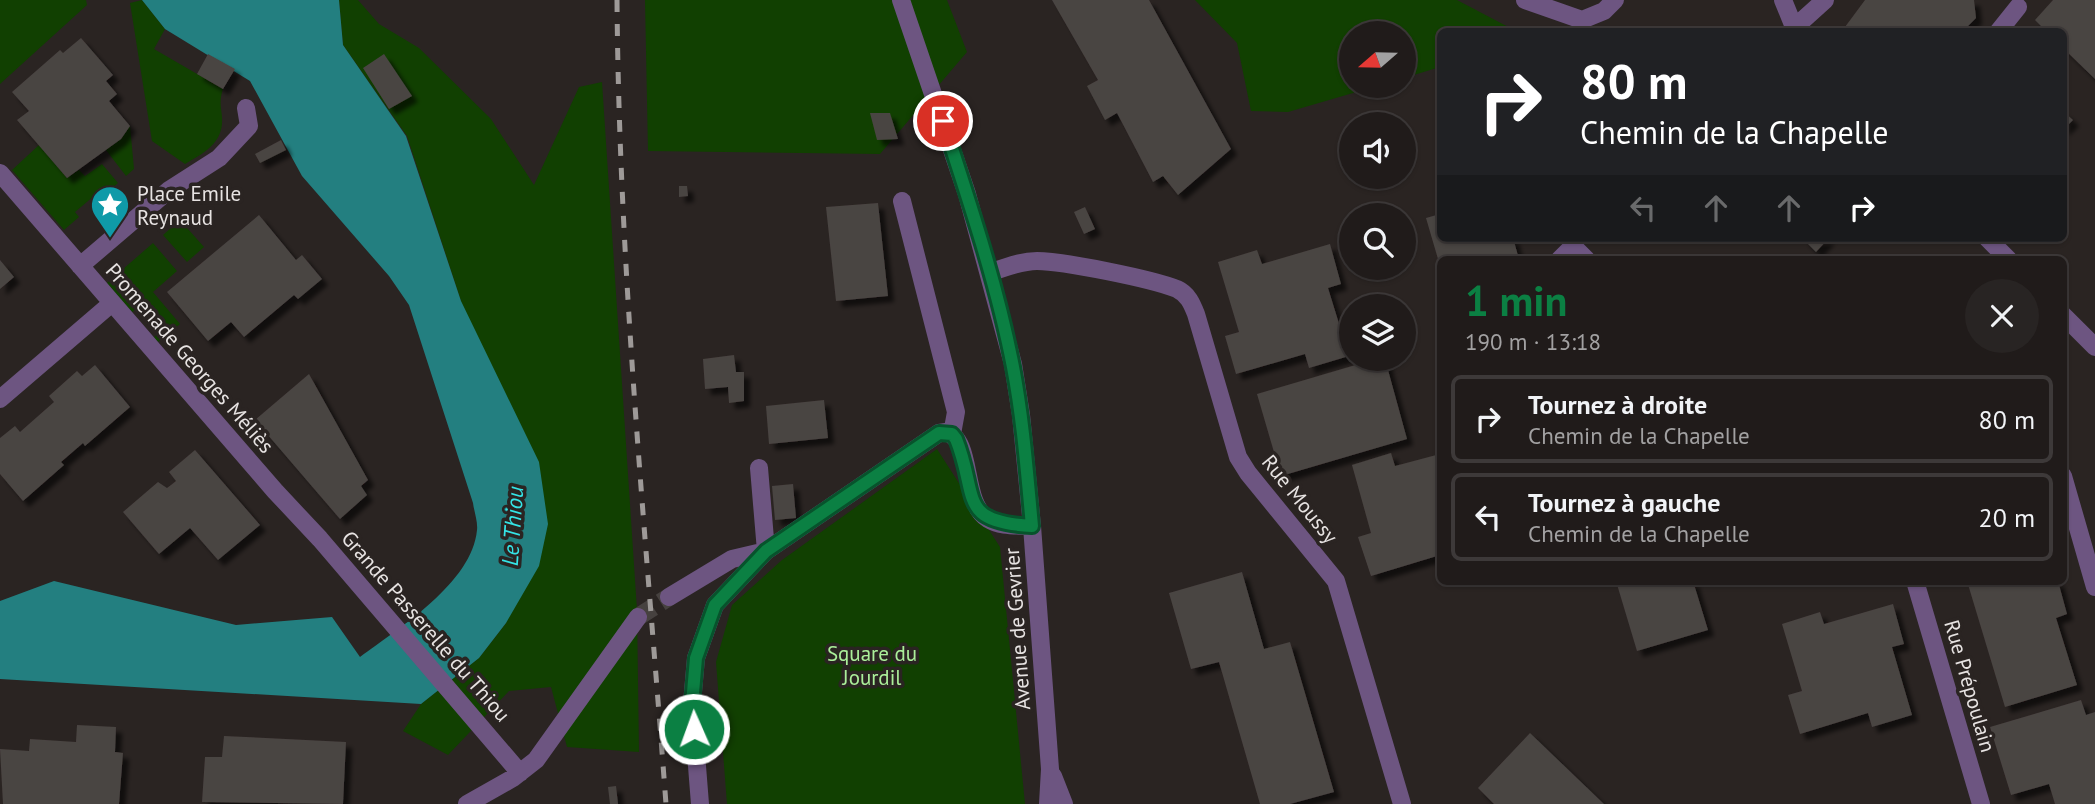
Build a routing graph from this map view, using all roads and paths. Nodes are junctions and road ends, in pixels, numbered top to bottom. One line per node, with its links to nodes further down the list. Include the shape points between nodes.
1 (901, 0): 16 (street, Avenue de Gevrier)
2 (1525, 0): 3 (street, via 1582,20 1604,11)
3 (1615, 0)
4 (1783, 0): 7 (street)
5 (1825, 0): 8 (street)
6 (2018, 8): 9 (street)
7 (1794, 28)
8 (1797, 28)
9 (2001, 28)
10 (246, 108): 15 (street, via 250,126 219,158 169,190)
11 (0, 173): 15 (street, Promenade Georges Méliès)
12 (902, 201): 21 (street, via 956,412)
13 (1563, 256): 14 (street, via 1573,246)
14 (1583, 256)
15 (80, 266): 17 (street, Promenade Georges Méliès)
16 (989, 273): 24 (street, Avenue de Gevrier, via 1020,406); 37 (street, Rue Moussy, via 1021,263 1051,262 1177,289 1186,295 1196,314 1238,457 1336,581)
17 (112, 303): 20 (street); 25 (street, Promenade Georges Méliès)
18 (2067, 319): 19 (street)
19 (2095, 347)
20 (0, 399)
21 (952, 434): 24 (street, via 982,514 1001,524); 26 (street, via 939,433)
22 (759, 468): 26 (street)
23 (2067, 490): 28 (street)
24 (1032, 526): 31 (street, Avenue de Gevrier)
25 (320, 538): 32 (street, Grande Passerelle du Thiou)
26 (766, 551): 29 (street, via 732,558); 34 (street, via 715,605 696,658 692,704)
27 (1916, 585): 38 (street, Rue Prépoulain)
28 (2095, 587)
29 (669, 597)
30 (638, 617): 32 (street, via 536,760)
31 (1050, 769): 35 (street, Avenue de Gevrier); 36 (street, Avenue de Gevrier)
32 (520, 773): 33 (street)
33 (467, 804)
34 (700, 804)
35 (1048, 804)
36 (1064, 804)
37 (1402, 804)
38 (1981, 804)

